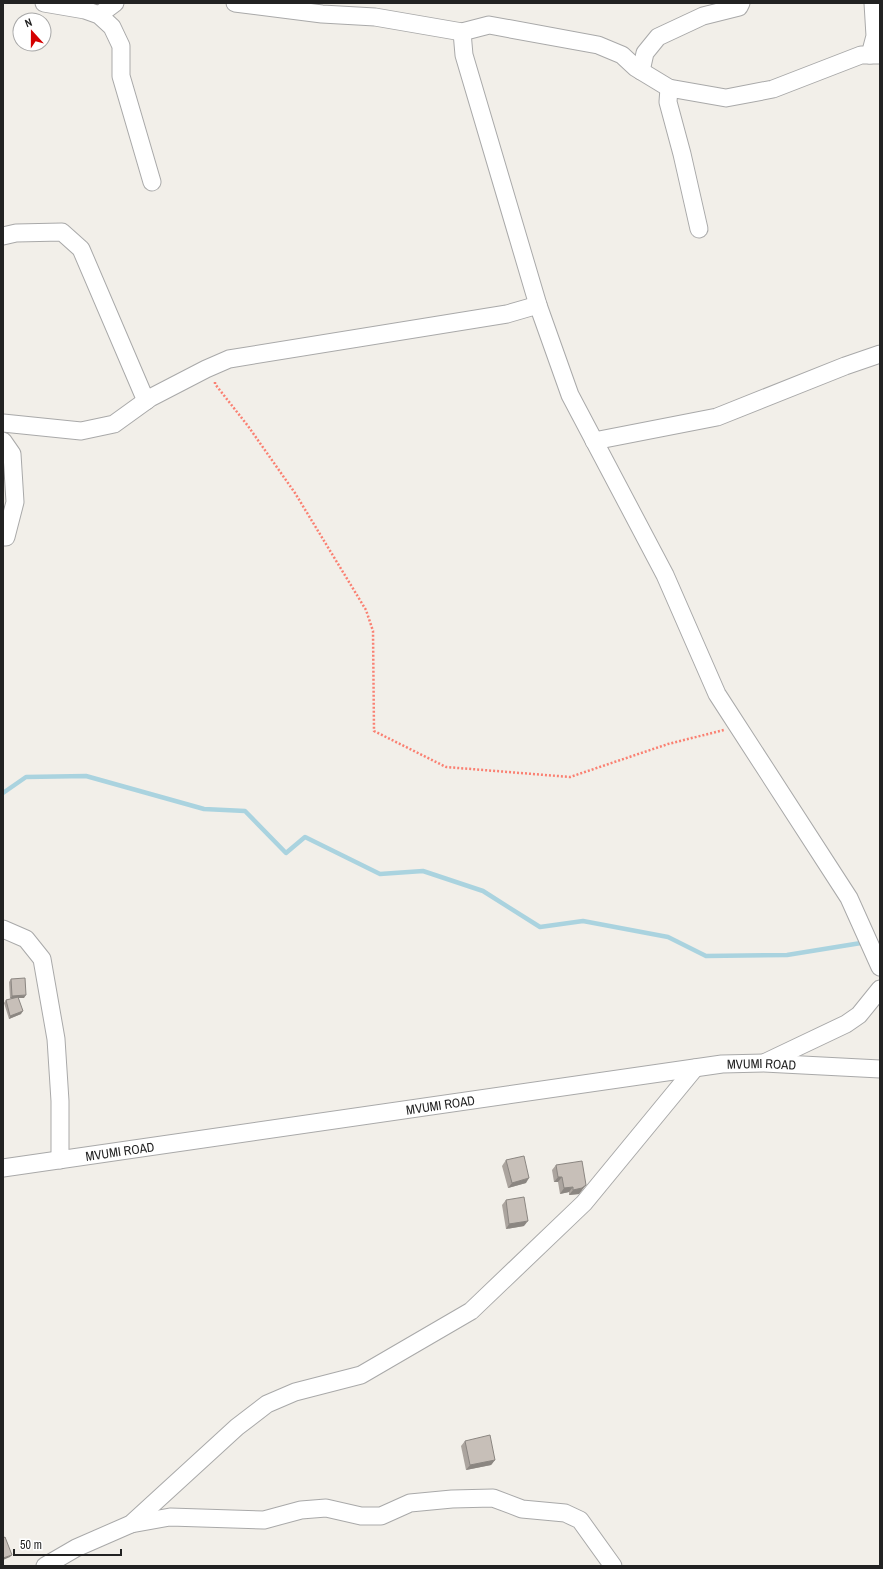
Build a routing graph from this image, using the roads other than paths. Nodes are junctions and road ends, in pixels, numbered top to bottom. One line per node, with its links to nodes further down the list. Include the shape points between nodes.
1 (44, 3): 6 (street)
2 (115, 3): 6 (street)
3 (235, 3): 7 (street, via 322,14 375,17)
4 (741, 3): 9 (street, via 739,6 703,16 658,37 645,54)
5 (873, 3): 8 (street)
6 (99, 15): 11 (street, via 112,27 122,46 121,76)
7 (462, 32): 9 (street, via 489,26 598,45 622,55); 14 (street, via 464,55)
8 (875, 55): 10 (street, via 861,55 773,89 726,98)
9 (641, 71): 10 (street)
10 (669, 88): 12 (street, via 668,102)
11 (152, 182)
12 (699, 229)
13 (3, 236): 16 (street, via 16,233 62,232 81,249)
14 (538, 305): 16 (street, via 507,314 229,359); 19 (street, via 570,395)
15 (880, 354): 19 (street, via 717,417)
16 (146, 401): 17 (street, via 114,424 81,431)
17 (3, 424)
18 (3, 441): 20 (street, via 12,454 15,502 6,537)
19 (594, 441): 22 (street, via 665,575 717,694 849,898)
20 (3, 537)
21 (3, 929): 27 (street, via 26,939 42,959 56,1039)
22 (880, 966)
23 (880, 989): 24 (street, via 859,1015 846,1024)
24 (764, 1063): 25 (street, MVUMI ROAD, via 722,1064); 26 (street, MVUMI ROAD)
25 (695, 1068): 27 (street, MVUMI ROAD); 29 (street, via 584,1203 471,1311 360,1375 295,1392 267,1404 237,1427)
26 (880, 1068)
27 (60, 1160): 28 (street, MVUMI ROAD)
28 (3, 1168)
29 (131, 1524): 30 (street, via 76,1548); 31 (street, via 170,1517 264,1520 301,1510 326,1508 361,1516 381,1516 410,1503 493,1498 522,1509 565,1514 580,1520)
30 (45, 1566)
31 (613, 1566)

